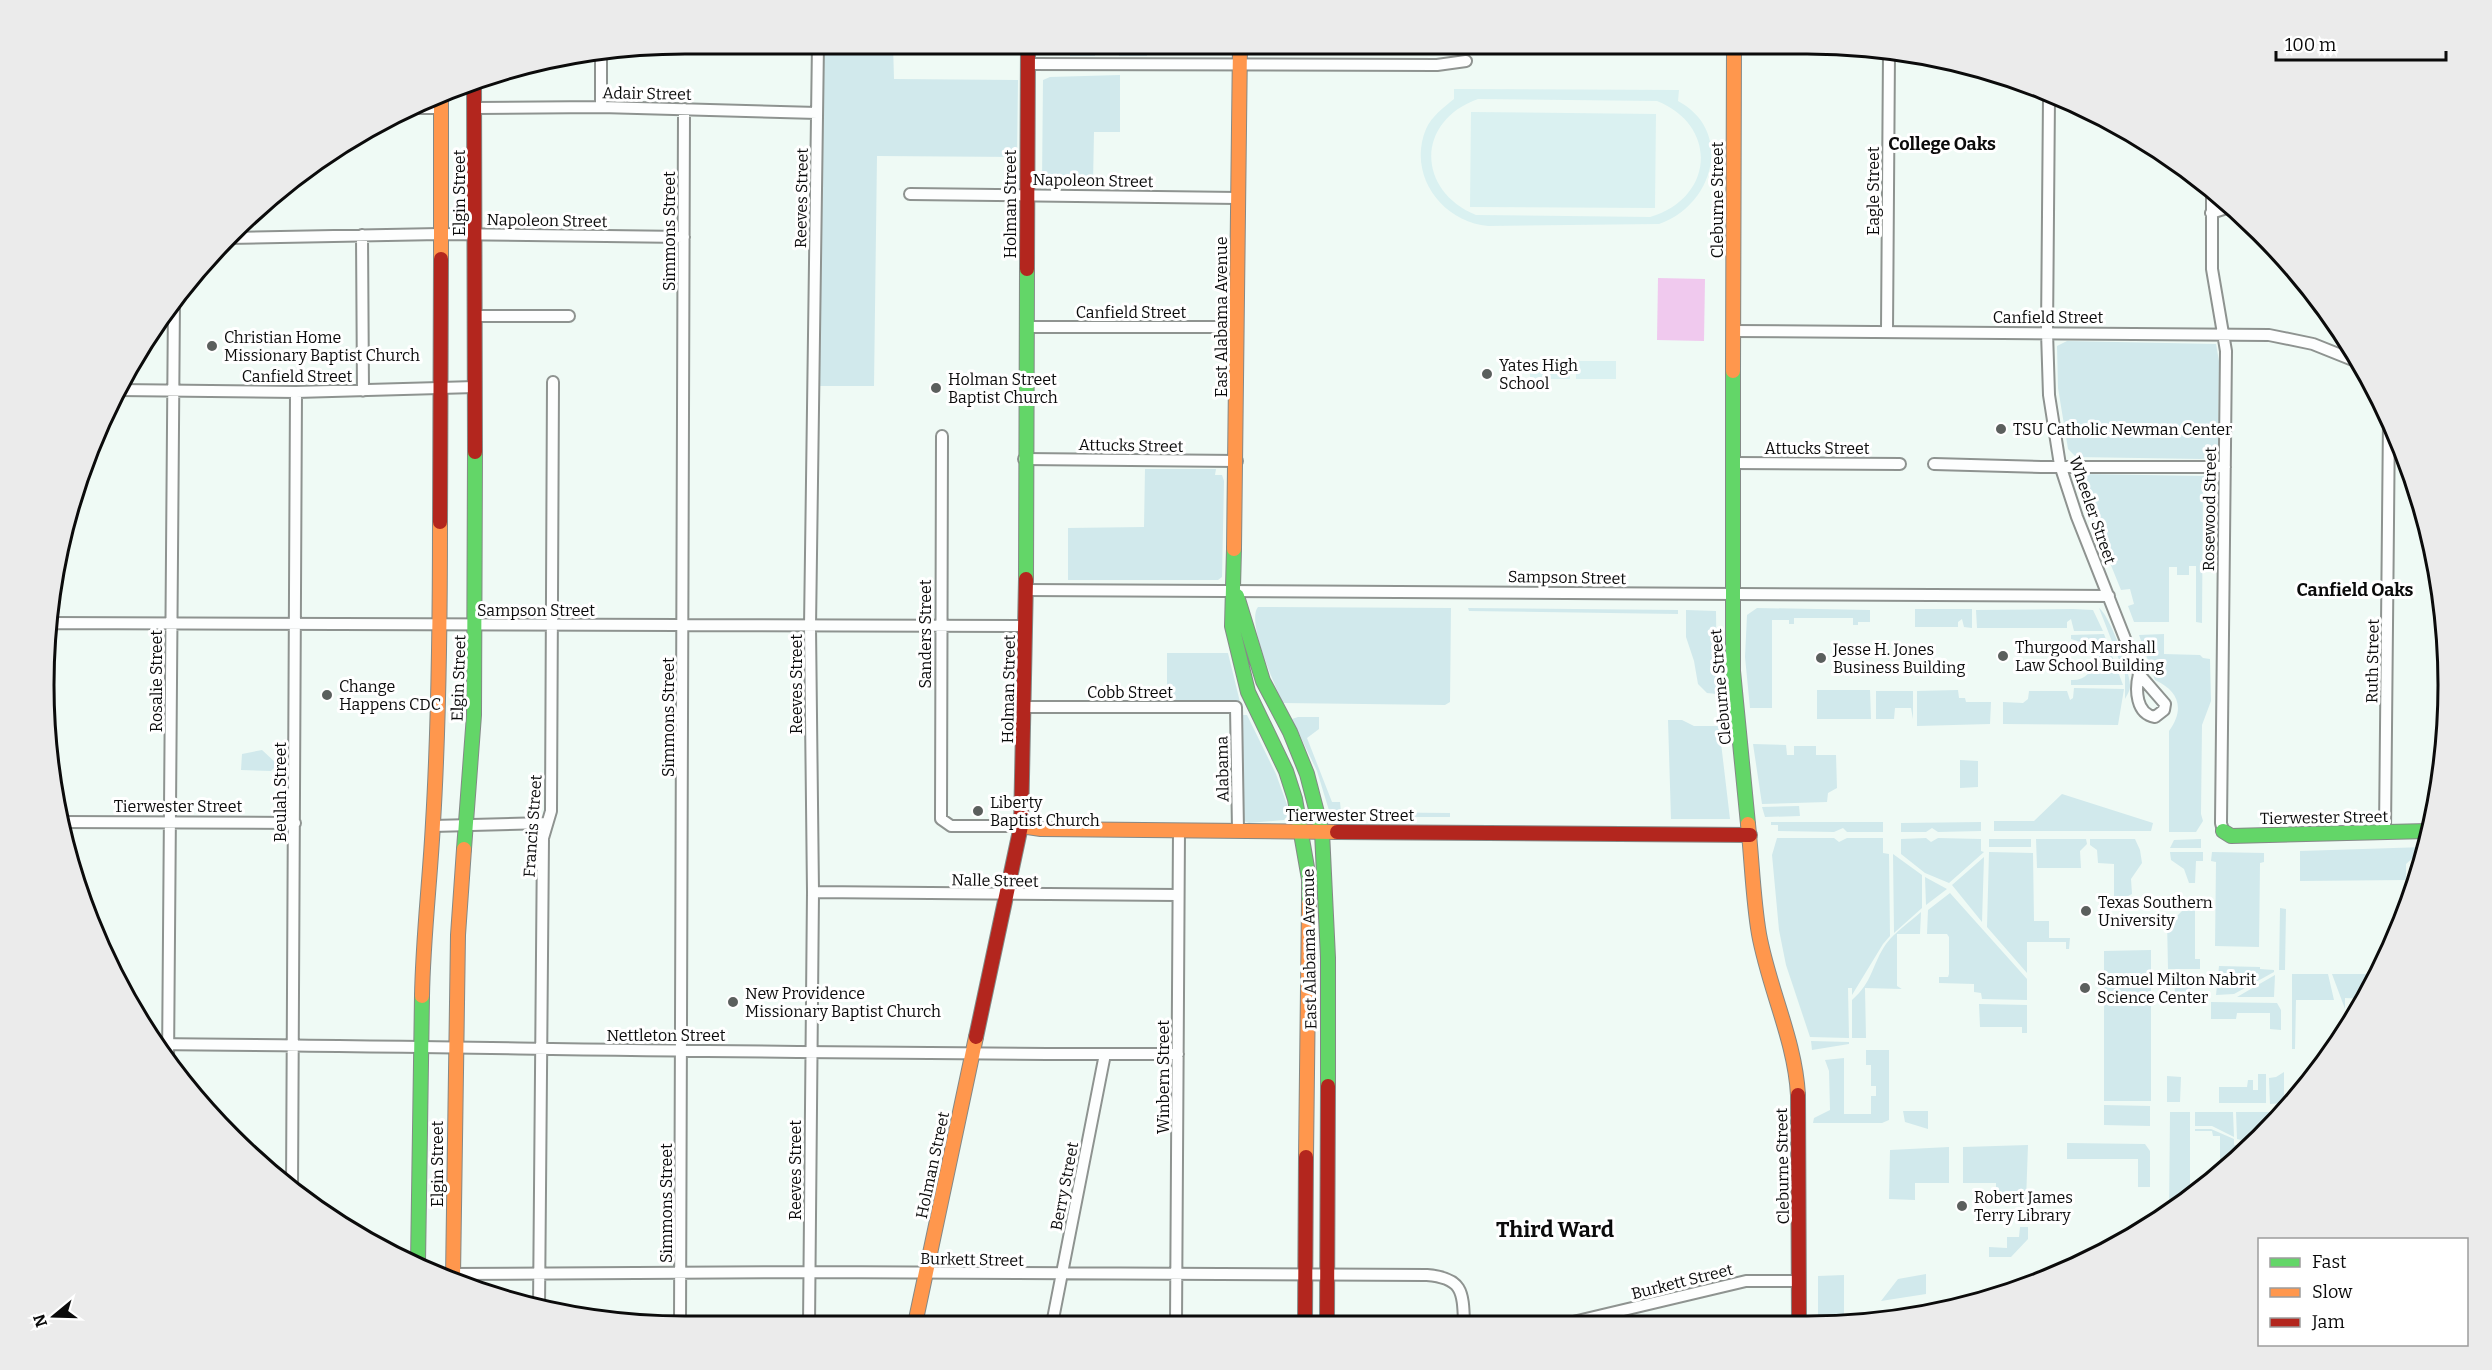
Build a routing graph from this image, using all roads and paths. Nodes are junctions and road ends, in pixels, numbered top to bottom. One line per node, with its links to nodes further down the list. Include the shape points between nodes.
1 (818, 54): 16 (street, Reeves Street)
2 (1028, 54): 8 (street, Holman Street)
3 (1240, 54): 9 (street, East Alabama Avenue)
4 (1734, 54): 33 (street, Cleburne Street)
5 (601, 59): 13 (street)
6 (1889, 59): 34 (street, Eagle Street)
7 (1466, 61): 9 (street, via 1437,65)
8 (1028, 64): 9 (street); 18 (street, Holman Street)
9 (1239, 65): 19 (street, East Alabama Avenue)
10 (475, 90): 14 (street, Elgin Street)
11 (2049, 102): 35 (street, Wheeler Street)
12 (441, 103): 23 (street, Elgin Street)
13 (601, 107): 14 (street, Adair Street); 15 (street, Adair Street)
14 (476, 108): 24 (street, Elgin Street)
15 (684, 108): 16 (street, Adair Street); 26 (street, Simmons Street)
16 (817, 113): 66 (street, Reeves Street)
17 (910, 194): 18 (street, Napoleon Street)
18 (1027, 194): 19 (street, Napoleon Street); 31 (street, Holman Street)
19 (1238, 198): 32 (street, East Alabama Avenue)
20 (2211, 201): 22 (street, Rosewood Street)
21 (2221, 210): 22 (street)
22 (2211, 213): 36 (street, Rosewood Street, via 2212,269)
23 (440, 234): 24 (street, Napoleon Street); 25 (street, Napoleon Street); 40 (street, Elgin Street)
24 (476, 234): 26 (street, Napoleon Street); 29 (street, Elgin Street)
25 (362, 235): 27 (street, Napoleon Street); 43 (street)
26 (684, 237): 62 (street, Simmons Street)
27 (240, 238)
28 (174, 315): 42 (street, Rosalie Street)
29 (476, 316): 30 (street); 39 (street, Elgin Street)
30 (568, 316)
31 (1026, 327): 32 (street, Canfield Street); 47 (street, Holman Street)
32 (1236, 327): 48 (street, East Alabama Avenue)
33 (1733, 331): 34 (street, Canfield Street); 49 (street, Cleburne Street)
34 (1887, 331): 35 (street, Canfield Street)
35 (2047, 332): 36 (street, Canfield Street); 52 (street, Wheeler Street, via 2049,395)
36 (2224, 334): 37 (street, Canfield Street, via 2290,337); 53 (street, Rosewood Street)
37 (2346, 357)
38 (554, 381): 61 (street, Francis Street)
39 (475, 387): 40 (street, Canfield Street); 64 (street, Elgin Street)
40 (441, 389): 43 (street, Canfield Street); 63 (street, Elgin Street)
41 (128, 390): 42 (street, Canfield Street)
42 (173, 391): 44 (street, Canfield Street); 59 (street, Rosalie Street)
43 (363, 391): 44 (street, Canfield Street)
44 (296, 392): 60 (street, Beulah Street)
45 (942, 436): 67 (street, Sanders Street)
46 (2389, 441): 85 (street, Ruth Street)
47 (1024, 459): 48 (street, Attucks Street); 54 (street, Holman Street)
48 (1237, 460): 55 (street, East Alabama Avenue)
49 (1733, 463): 50 (street, Attucks Street); 56 (street, Cleburne Street)
50 (1900, 464)
51 (1934, 464): 52 (street)
52 (2060, 465): 53 (street); 57 (street, Wheeler Street)
53 (2224, 467): 82 (street, Rosewood Street)
54 (1025, 590): 55 (street, Sampson Street); 65 (street, Holman Street)
55 (1235, 590): 56 (street, Sampson Street); 81 (street, East Alabama Avenue, via 1232,626 1239,660 1257,715 1286,771); 84 (street, East Alabama Avenue, via 1263,681 1307,774)
56 (1732, 594): 57 (street, Sampson Street); 86 (street, Cleburne Street, via 1733,671)
57 (2109, 596): 68 (street, Wheeler Street)
58 (57, 624): 59 (street, Sampson Street)
59 (171, 624): 60 (street, Sampson Street); 72 (street, Rosalie Street)
60 (296, 624): 63 (street, Sampson Street); 73 (street, Beulah Street)
61 (553, 625): 62 (street, Sampson Street); 64 (street, Sampson Street); 74 (street, Francis Street, via 551,811)
62 (683, 625): 66 (street, Sampson Street); 95 (street, Simmons Street)
63 (441, 626): 64 (street, Sampson Street); 76 (street, Elgin Street)
64 (476, 626): 75 (street, Elgin Street)
65 (1025, 626): 67 (street, Sampson Street); 69 (street, Holman Street)
66 (810, 627): 67 (street, Sampson Street); 87 (street, Reeves Street)
67 (940, 628): 77 (street, Sanders Street, via 939,809 940,819)
68 (2139, 674)
69 (1025, 707): 70 (street, Cobb Street); 78 (street, Holman Street)
70 (1236, 707): 80 (street, Alabama)
71 (70, 822): 72 (street, Tierwester Street)
72 (170, 823): 73 (street, Tierwester Street); 90 (street, Rosalie Street)
73 (295, 823): 91 (street, Beulah Street)
74 (546, 823): 75 (street); 94 (street, Francis Street)
75 (466, 825): 76 (street); 93 (street, Elgin Street)
76 (433, 826): 92 (street, Elgin Street, via 423,931)
77 (951, 826): 78 (street, Tierwester Street)
78 (1021, 826): 79 (street, Tierwester Street); 89 (street, Holman Street)
79 (1179, 830): 80 (street, Tierwester Street); 88 (street, Winbern Street)
80 (1238, 830): 81 (street, Tierwester Street)
81 (1303, 831): 84 (street, Tierwester Street); 107 (street, East Alabama Avenue, via 1309,879)
82 (2223, 831): 85 (street, Tierwester Street, via 2231,836)
83 (2420, 831): 85 (street, Tierwester Street)
84 (1322, 832): 86 (street, Tierwester Street); 111 (street, East Alabama Avenue, via 1328,958)
85 (2385, 832)
86 (1750, 835): 112 (street, Cleburne Street, via 1759,934 1797,1082)
87 (813, 892): 89 (street, Nalle Street); 96 (street, Reeves Street)
88 (1178, 895): 89 (street, Nalle Street); 99 (street, Winbern Street)
89 (1005, 896): 97 (street, Holman Street)
90 (168, 1044): 91 (street, Nettleton Street)
91 (292, 1044): 92 (street, Nettleton Street); 100 (street, Beulah Street)
92 (420, 1045): 93 (street, Nettleton Street); 101 (street, Elgin Street)
93 (455, 1046): 94 (street, Nettleton Street); 102 (street, Elgin Street)
94 (543, 1050): 95 (street, Nettleton Street); 106 (street, Francis Street)
95 (682, 1051): 96 (street, Nettleton Street); 103 (street, Simmons Street)
96 (810, 1051): 97 (street, Nettleton Street); 104 (street, Reeves Street)
97 (973, 1052): 98 (street, Nettleton Street); 105 (street, Holman Street)
98 (1104, 1054): 99 (street, Nettleton Street); 109 (street, Berry Street)
99 (1178, 1054): 110 (street, Winbern Street)
100 (292, 1178)
101 (418, 1256)
102 (450, 1270)
103 (681, 1272): 104 (street, Burkett Street); 106 (street, Burkett Street); 114 (street, Simmons Street)
104 (809, 1272): 105 (street, Burkett Street); 115 (street, Reeves Street)
105 (926, 1273): 109 (street, Burkett Street); 116 (street, Holman Street)
106 (539, 1274): 108 (street, Burkett Street); 113 (street, Francis Street)
107 (1305, 1274): 110 (street, Burkett Street); 111 (street, Burkett Street); 119 (street, East Alabama Avenue)
108 (461, 1275)
109 (1062, 1275): 110 (street, Burkett Street); 117 (street, Berry Street)
110 (1176, 1275): 118 (street, Winbern Street)
111 (1327, 1276): 120 (street, East Alabama Avenue); 121 (street, Burkett Street, via 1444,1276 1456,1283 1463,1298)
112 (1799, 1281): 122 (street, Burkett Street, via 1746,1281); 123 (street, Cleburne Street)
113 (539, 1298)
114 (680, 1316)
115 (809, 1316)
116 (917, 1316)
117 (1054, 1316)
118 (1176, 1316)
119 (1305, 1316)
120 (1327, 1316)
121 (1464, 1316)
122 (1598, 1316)
123 (1799, 1316)

